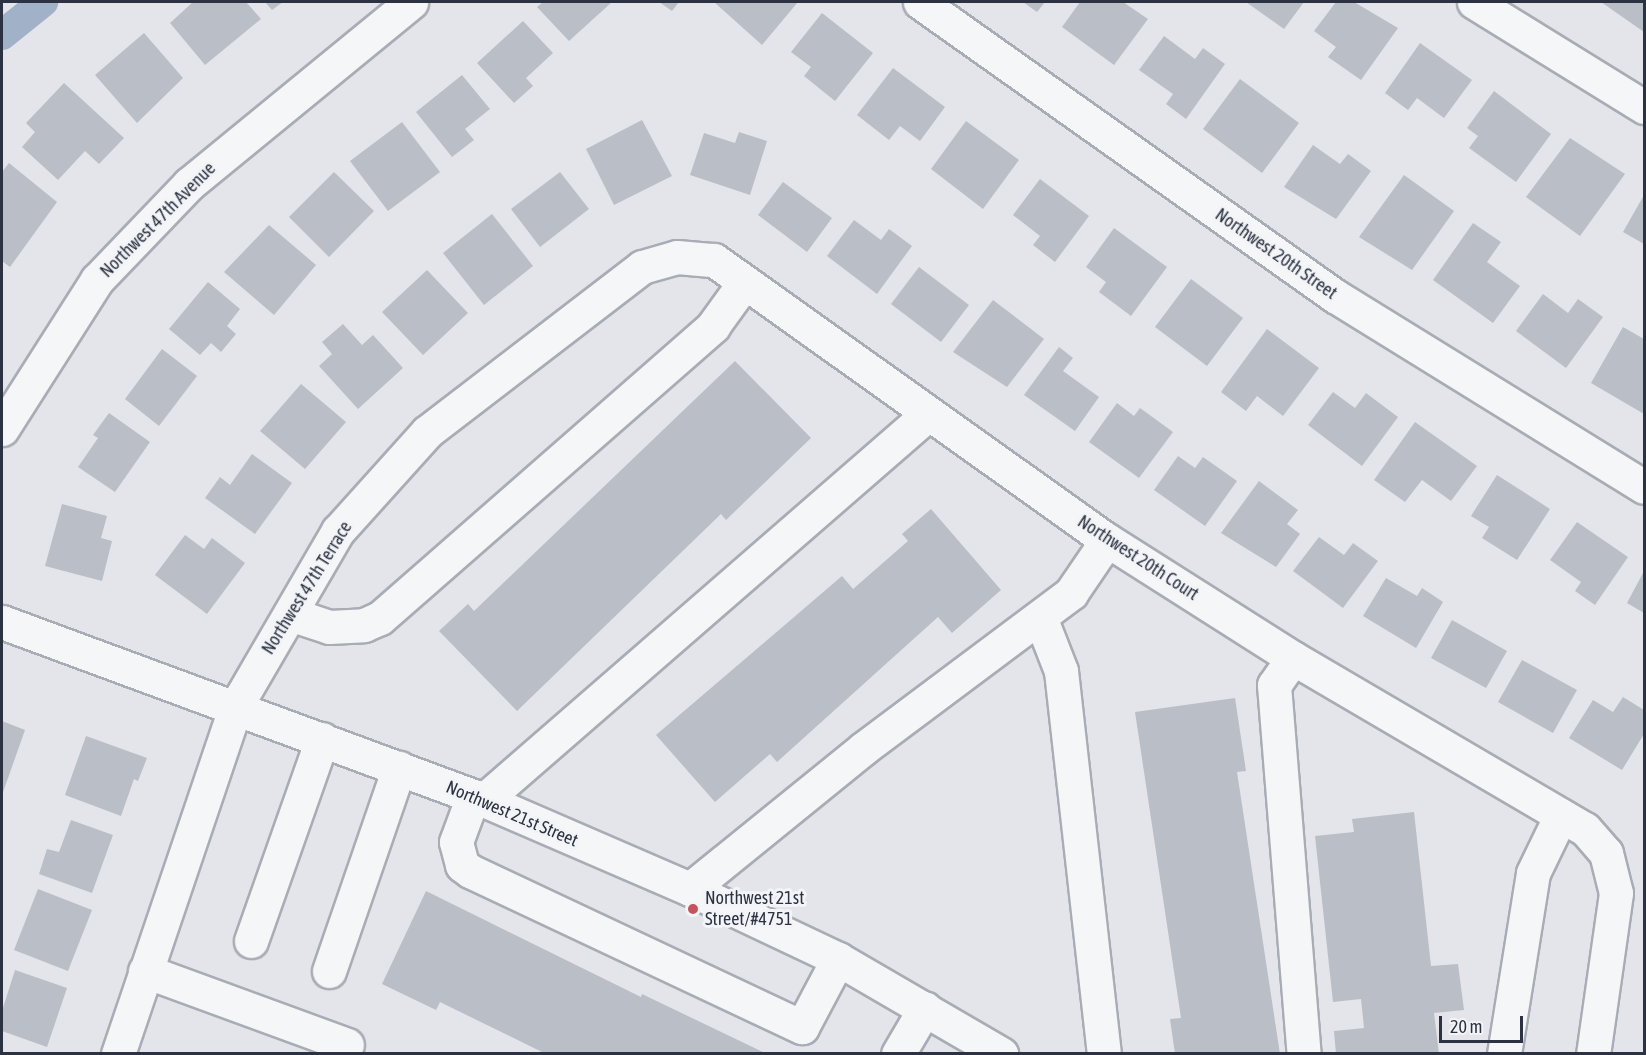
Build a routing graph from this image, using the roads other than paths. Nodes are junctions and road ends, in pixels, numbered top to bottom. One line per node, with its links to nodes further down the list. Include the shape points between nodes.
1 (411, 2): 8 (street, Northwest 47th Avenue, via 189,184 97,280)
2 (920, 2): 9 (street, Northwest 20th Street, via 1335,296)
3 (1474, 2): 4 (street)
4 (1644, 107)
5 (677, 257): 6 (street, Northwest 20th Court, via 714,260); 11 (street, Northwest 47th Terrace, via 642,267 427,432 338,531)
6 (744, 282): 7 (street, Northwest 20th Court); 11 (street, via 713,326 380,618 364,626 329,627)
7 (928, 414): 10 (street, Northwest 20th Court); 18 (street)
8 (2, 429)
9 (1644, 487)
10 (1107, 540): 12 (street, via 1071,593); 14 (street, Northwest 20th Court)
11 (290, 614): 15 (street, Northwest 47th Terrace)
12 (1040, 616): 20 (street, via 864,748); 30 (street, via 1061,671)
13 (2, 622): 15 (street, Northwest 21st Street)
14 (1293, 658): 19 (street, Northwest 20th Court); 31 (street, via 1274,685)
15 (236, 706): 16 (street, Northwest 21st Street); 23 (street, Northwest 47th Terrace)
16 (322, 739): 17 (street, Northwest 21st Street); 21 (street)
17 (399, 768): 18 (street, Northwest 21st Street); 24 (street)
18 (478, 798): 20 (street, Northwest 21st Street); 22 (street, via 456,842 462,865 470,872 802,1028)
19 (1561, 815): 32 (street, via 1533,873); 33 (street, Northwest 20th Court, via 1585,830 1606,854 1616,893)
20 (690, 889): 22 (street, Northwest 21st Street)
21 (251, 941)
22 (838, 959): 25 (street, Northwest 21st Street)
23 (146, 971): 26 (street); 27 (street, Northwest 47th Terrace)
24 (329, 971)
25 (925, 1008): 28 (street); 29 (street, Northwest 21st Street)
26 (347, 1045)
27 (124, 1052)
28 (898, 1053)
29 (998, 1053)
30 (1104, 1053)
31 (1304, 1053)
32 (1504, 1053)
33 (1593, 1053)

